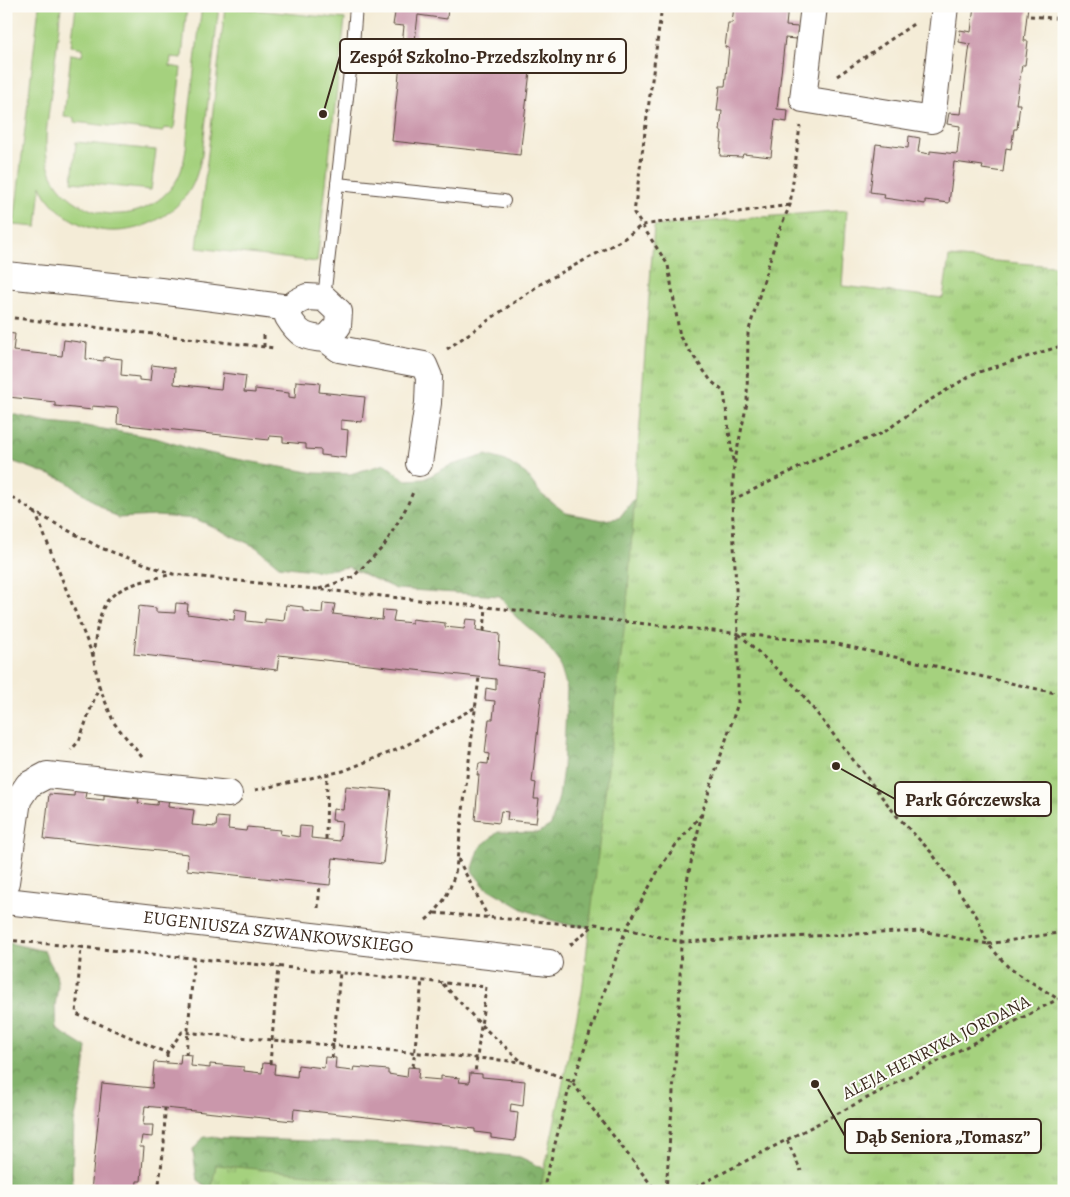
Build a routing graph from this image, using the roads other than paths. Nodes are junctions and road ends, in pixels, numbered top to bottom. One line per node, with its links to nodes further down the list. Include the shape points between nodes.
1 (356, 6): 4 (lane)
2 (814, 6): 3 (street, via 803,98 932,120)
3 (945, 6)
4 (337, 184): 5 (lane); 7 (lane)
5 (504, 201)
6 (6, 275): 8 (street)
7 (324, 298): 8 (street, via 307,297); 9 (street, via 339,312)
8 (291, 306): 9 (street, via 288,317 295,329 309,338)
9 (332, 333): 10 (street, via 339,349 424,365 429,377 428,402)
10 (419, 463)
11 (228, 794): 12 (street, via 47,775 28,785 18,800)
12 (6, 882)
13 (6, 901): 14 (street, EUGENIUSZA SZWANKOWSKIEGO)
14 (549, 963)

